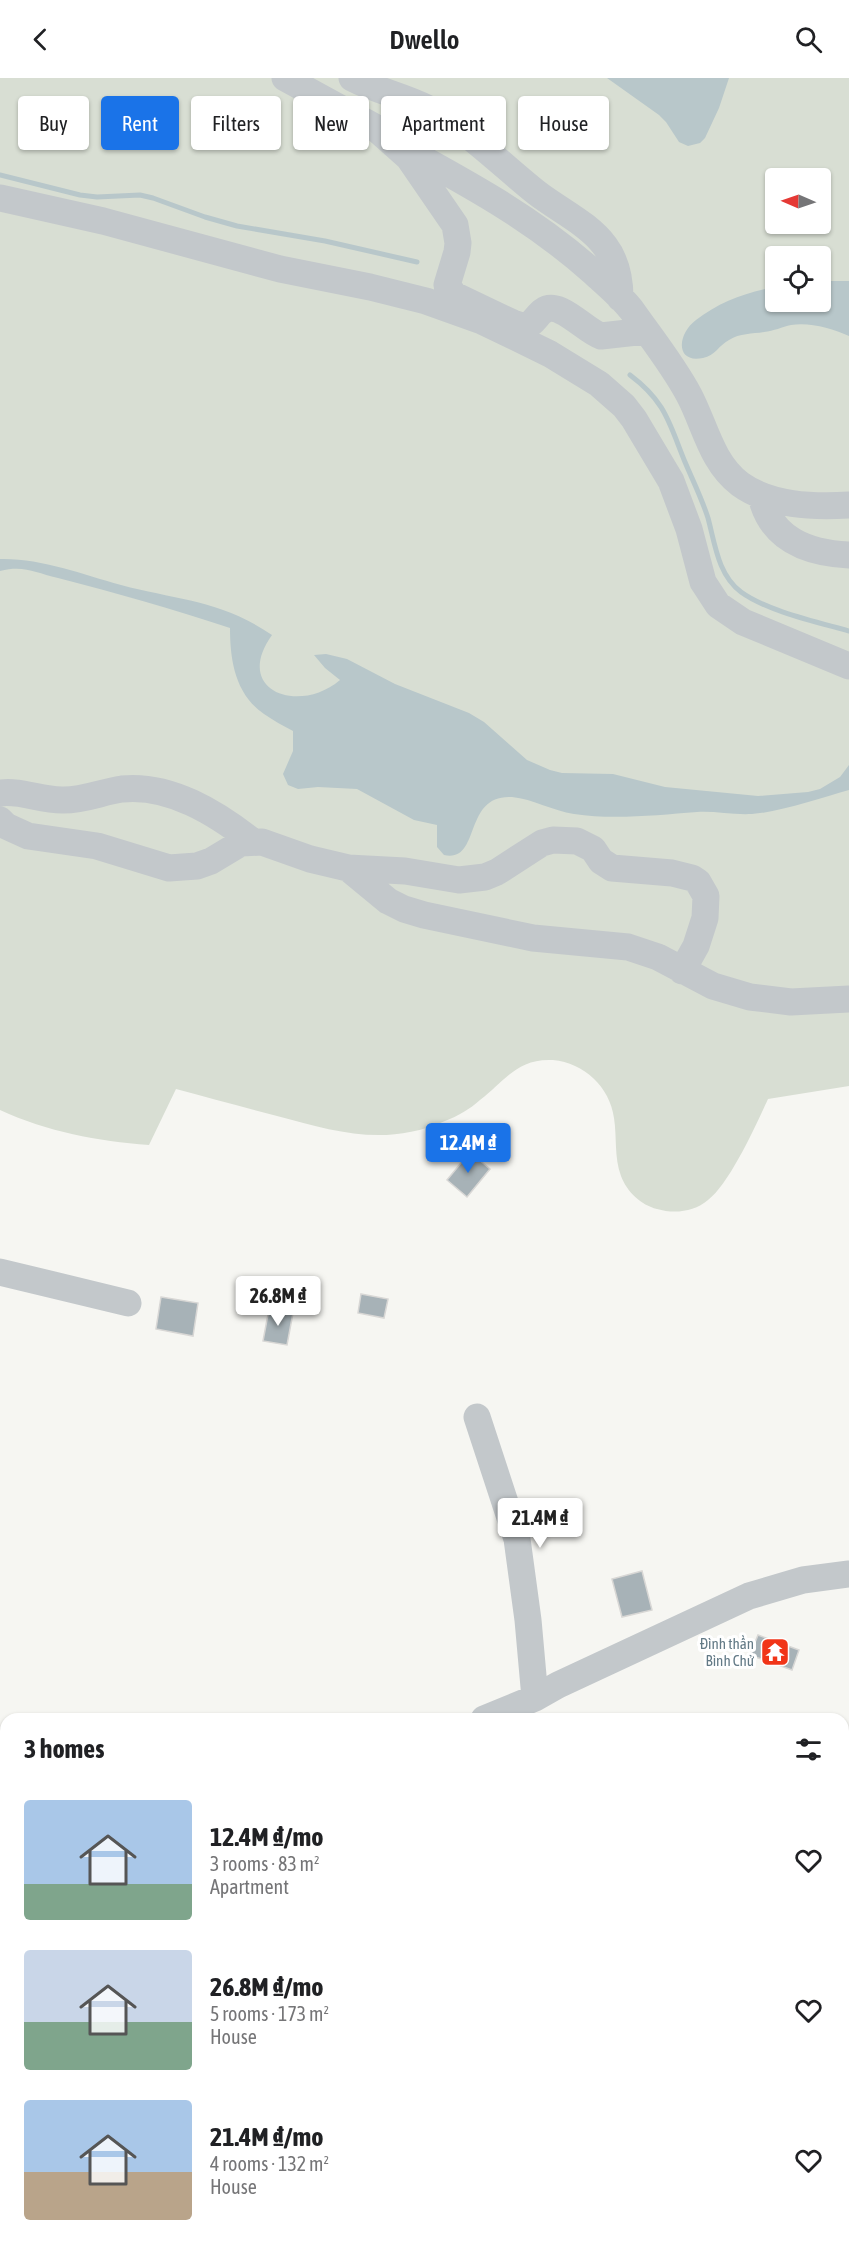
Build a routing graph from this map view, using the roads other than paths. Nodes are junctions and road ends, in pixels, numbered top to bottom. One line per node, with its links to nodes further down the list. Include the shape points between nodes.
1 (285, 78): 3 (street)
2 (352, 78): 7 (street, via 441,116 591,231 613,258)
3 (381, 133)
4 (400, 150): 8 (street, via 455,225 457,252 447,285 454,295 518,325 531,324 545,309 554,308 601,336)
5 (407, 150): 7 (street, via 524,217)
6 (0, 198): 12 (street, via 280,269 426,301 482,321 550,354 599,384 639,426 671,481 703,582 718,605 743,622)
7 (620, 298): 8 (street)
8 (646, 331): 9 (street, via 690,396 722,466 740,484)
9 (761, 496): 10 (street, via 786,502); 11 (street, via 768,517 784,536 816,551)
10 (849, 505)
11 (849, 555)
12 (849, 666)
13 (0, 793): 15 (street, via 17,792 60,801 123,789 158,792 212,814)
14 (0, 820): 15 (street, via 28,836 97,846 169,868 197,866)
15 (252, 841): 16 (street)
16 (348, 868): 17 (street, via 374,891 404,909 532,938 628,947 658,957); 17 (street, via 472,879 497,872 542,843 577,841 593,849 612,868 672,873 698,882 706,896 705,918)
17 (682, 971): 18 (street, via 750,997 790,1002)
18 (849, 999)
19 (0, 1272): 20 (street)
20 (128, 1303)
21 (477, 1417): 23 (street, via 516,1539)
22 (849, 1574): 23 (street, via 803,1580 749,1596)
23 (535, 1698): 24 (street)
24 (499, 1713)

